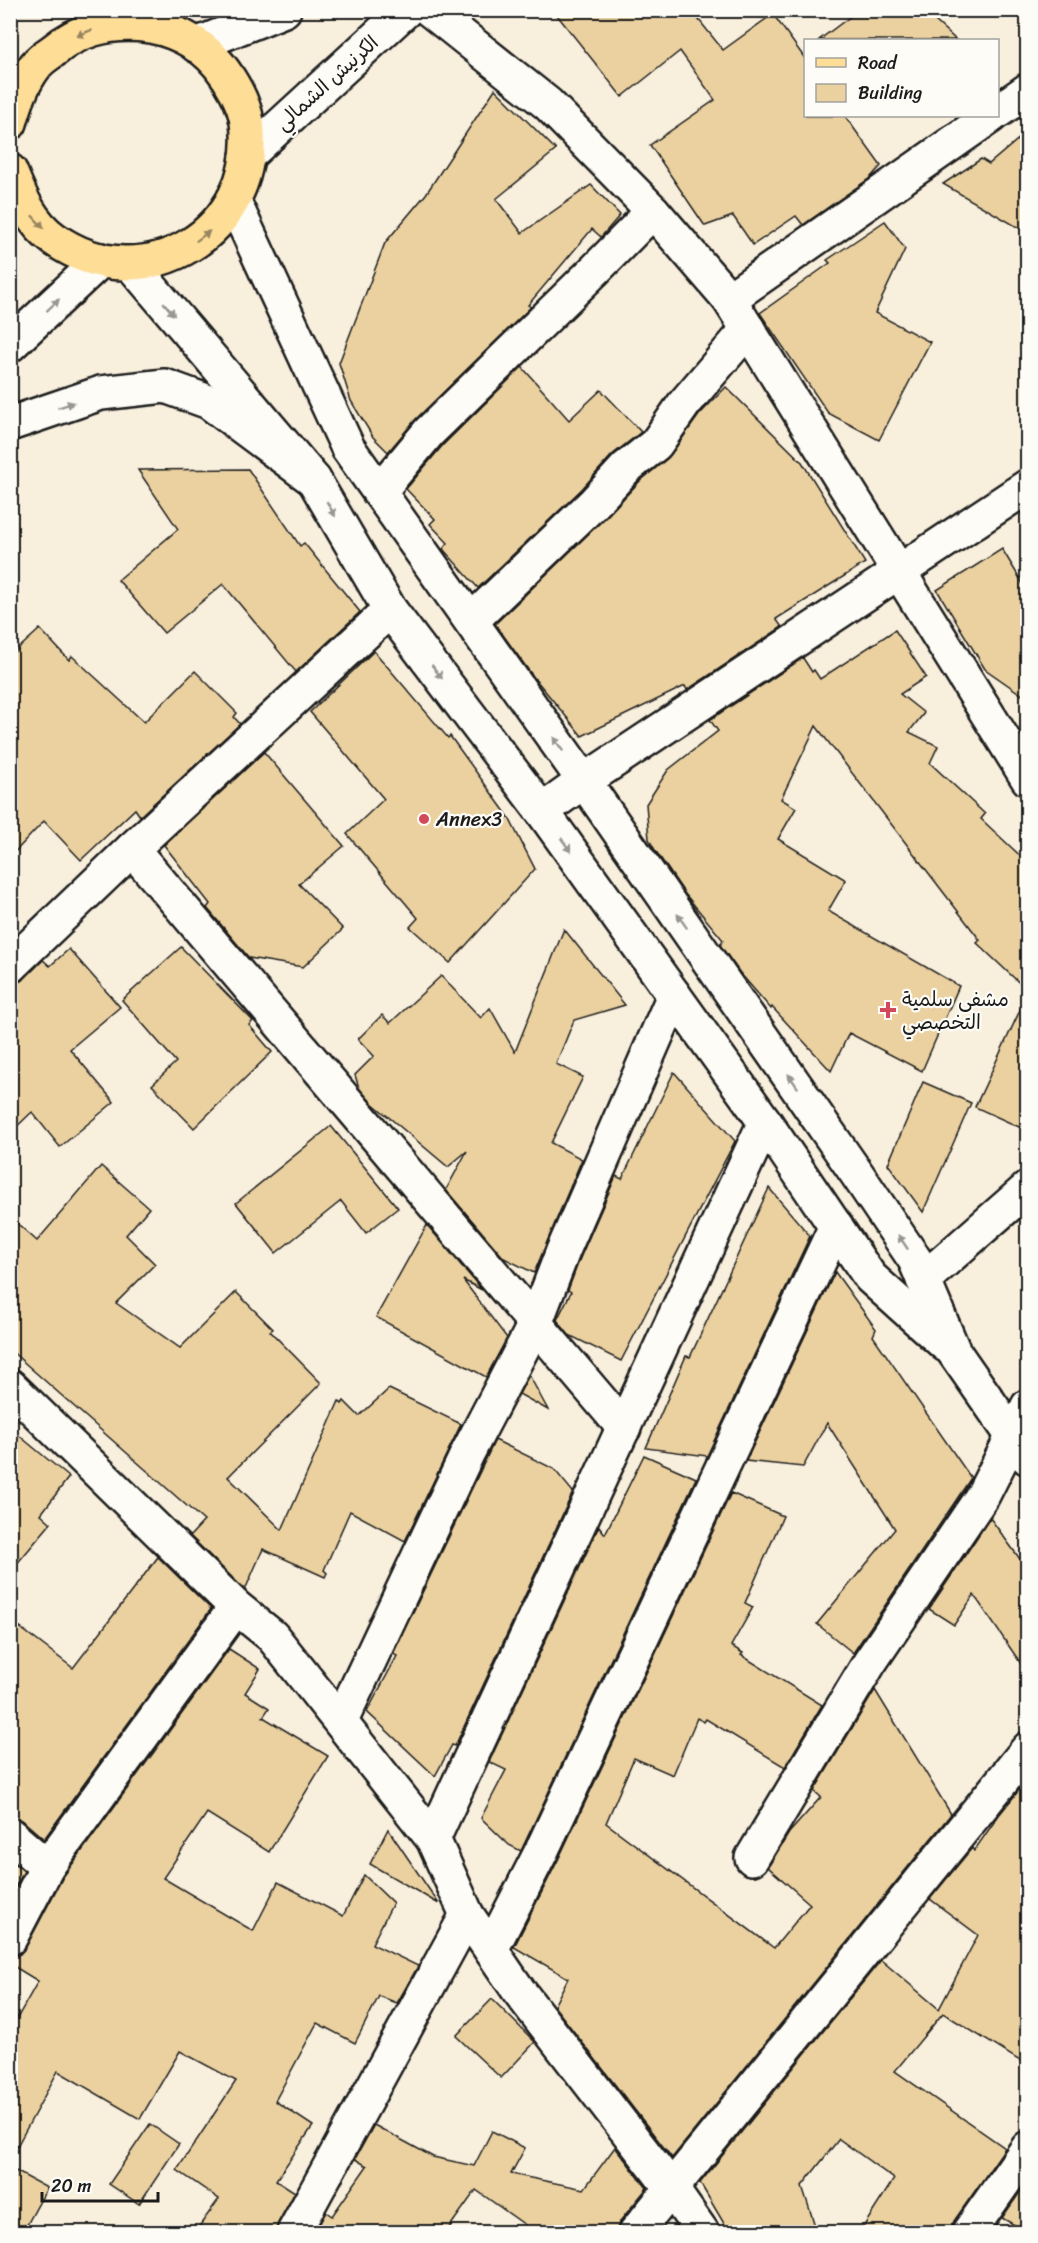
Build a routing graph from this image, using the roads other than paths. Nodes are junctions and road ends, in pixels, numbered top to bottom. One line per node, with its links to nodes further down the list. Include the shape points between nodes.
1 (284, 10): 6 (street)
2 (406, 10): 11 (street, الكرنيش الشمالي)
3 (430, 10): 14 (street, via 548,104)
4 (116, 17): 5 (main road, via 138,23); 8 (main road, one-way to 8, via 66,40 36,65)
5 (158, 19): 6 (main road)
6 (196, 45): 11 (main road, via 232,81 247,120)
7 (1028, 90): 9 (street)
8 (13, 102)
9 (999, 110)
10 (990, 117): 16 (street)
11 (247, 156): 13 (main road)
12 (10, 171): 15 (main road, one-way to 15, via 25,207 53,238 89,258)
13 (234, 202): 15 (main road, one-way to 13, via 172,256 208,234); 22 (street, via 348,448)
14 (653, 211): 16 (street); 22 (street, via 429,432)
15 (116, 262): 18 (street, one-way to 15); 20 (street, one-way to 20)
16 (729, 299): 17 (street)
17 (748, 329): 23 (street); 25 (street, via 684,404 656,444 626,468)
18 (10, 345)
19 (10, 424): 20 (street, one-way to 20, via 102,393 165,386 209,402)
20 (314, 480): 24 (street, one-way to 24)
21 (1028, 486): 23 (street)
22 (379, 492): 25 (street)
23 (899, 572): 26 (street); 27 (street)
24 (390, 610): 28 (street, one-way to 28); 29 (street)
25 (471, 621): 27 (street, one-way to 25)
26 (1028, 778)
27 (584, 781): 28 (street); 35 (street, one-way to 27, via 915,1260 857,1174)
28 (542, 811): 31 (street, one-way to 31)
29 (132, 849): 30 (street); 36 (street)
30 (10, 966)
31 (674, 995): 32 (street); 36 (street, via 562,1251)
32 (765, 1122): 34 (street); 40 (street)
33 (1028, 1188): 35 (street)
34 (836, 1226): 37 (street, via 870,1277); 51 (street)
35 (923, 1280): 37 (street)
36 (535, 1324): 40 (street); 43 (street, via 468,1452)
37 (954, 1352): 41 (street)
38 (10, 1386): 42 (street)
39 (1028, 1406): 41 (street)
40 (624, 1428): 46 (street)
41 (1020, 1447): 47 (street, via 870,1662)
42 (236, 1607): 43 (street, via 272,1636); 48 (street)
43 (341, 1721): 46 (street)
44 (1028, 1749): 53 (street)
45 (10, 1834): 48 (street)
46 (433, 1839): 49 (street)
47 (752, 1858)
48 (46, 1867): 50 (street)
49 (466, 1915): 51 (street); 54 (street)
50 (10, 1938)
51 (491, 1950): 53 (street)
52 (1028, 2148): 57 (street)
53 (671, 2188): 55 (street); 56 (street)
54 (294, 2232)
55 (636, 2232)
56 (702, 2232)
57 (969, 2232)

